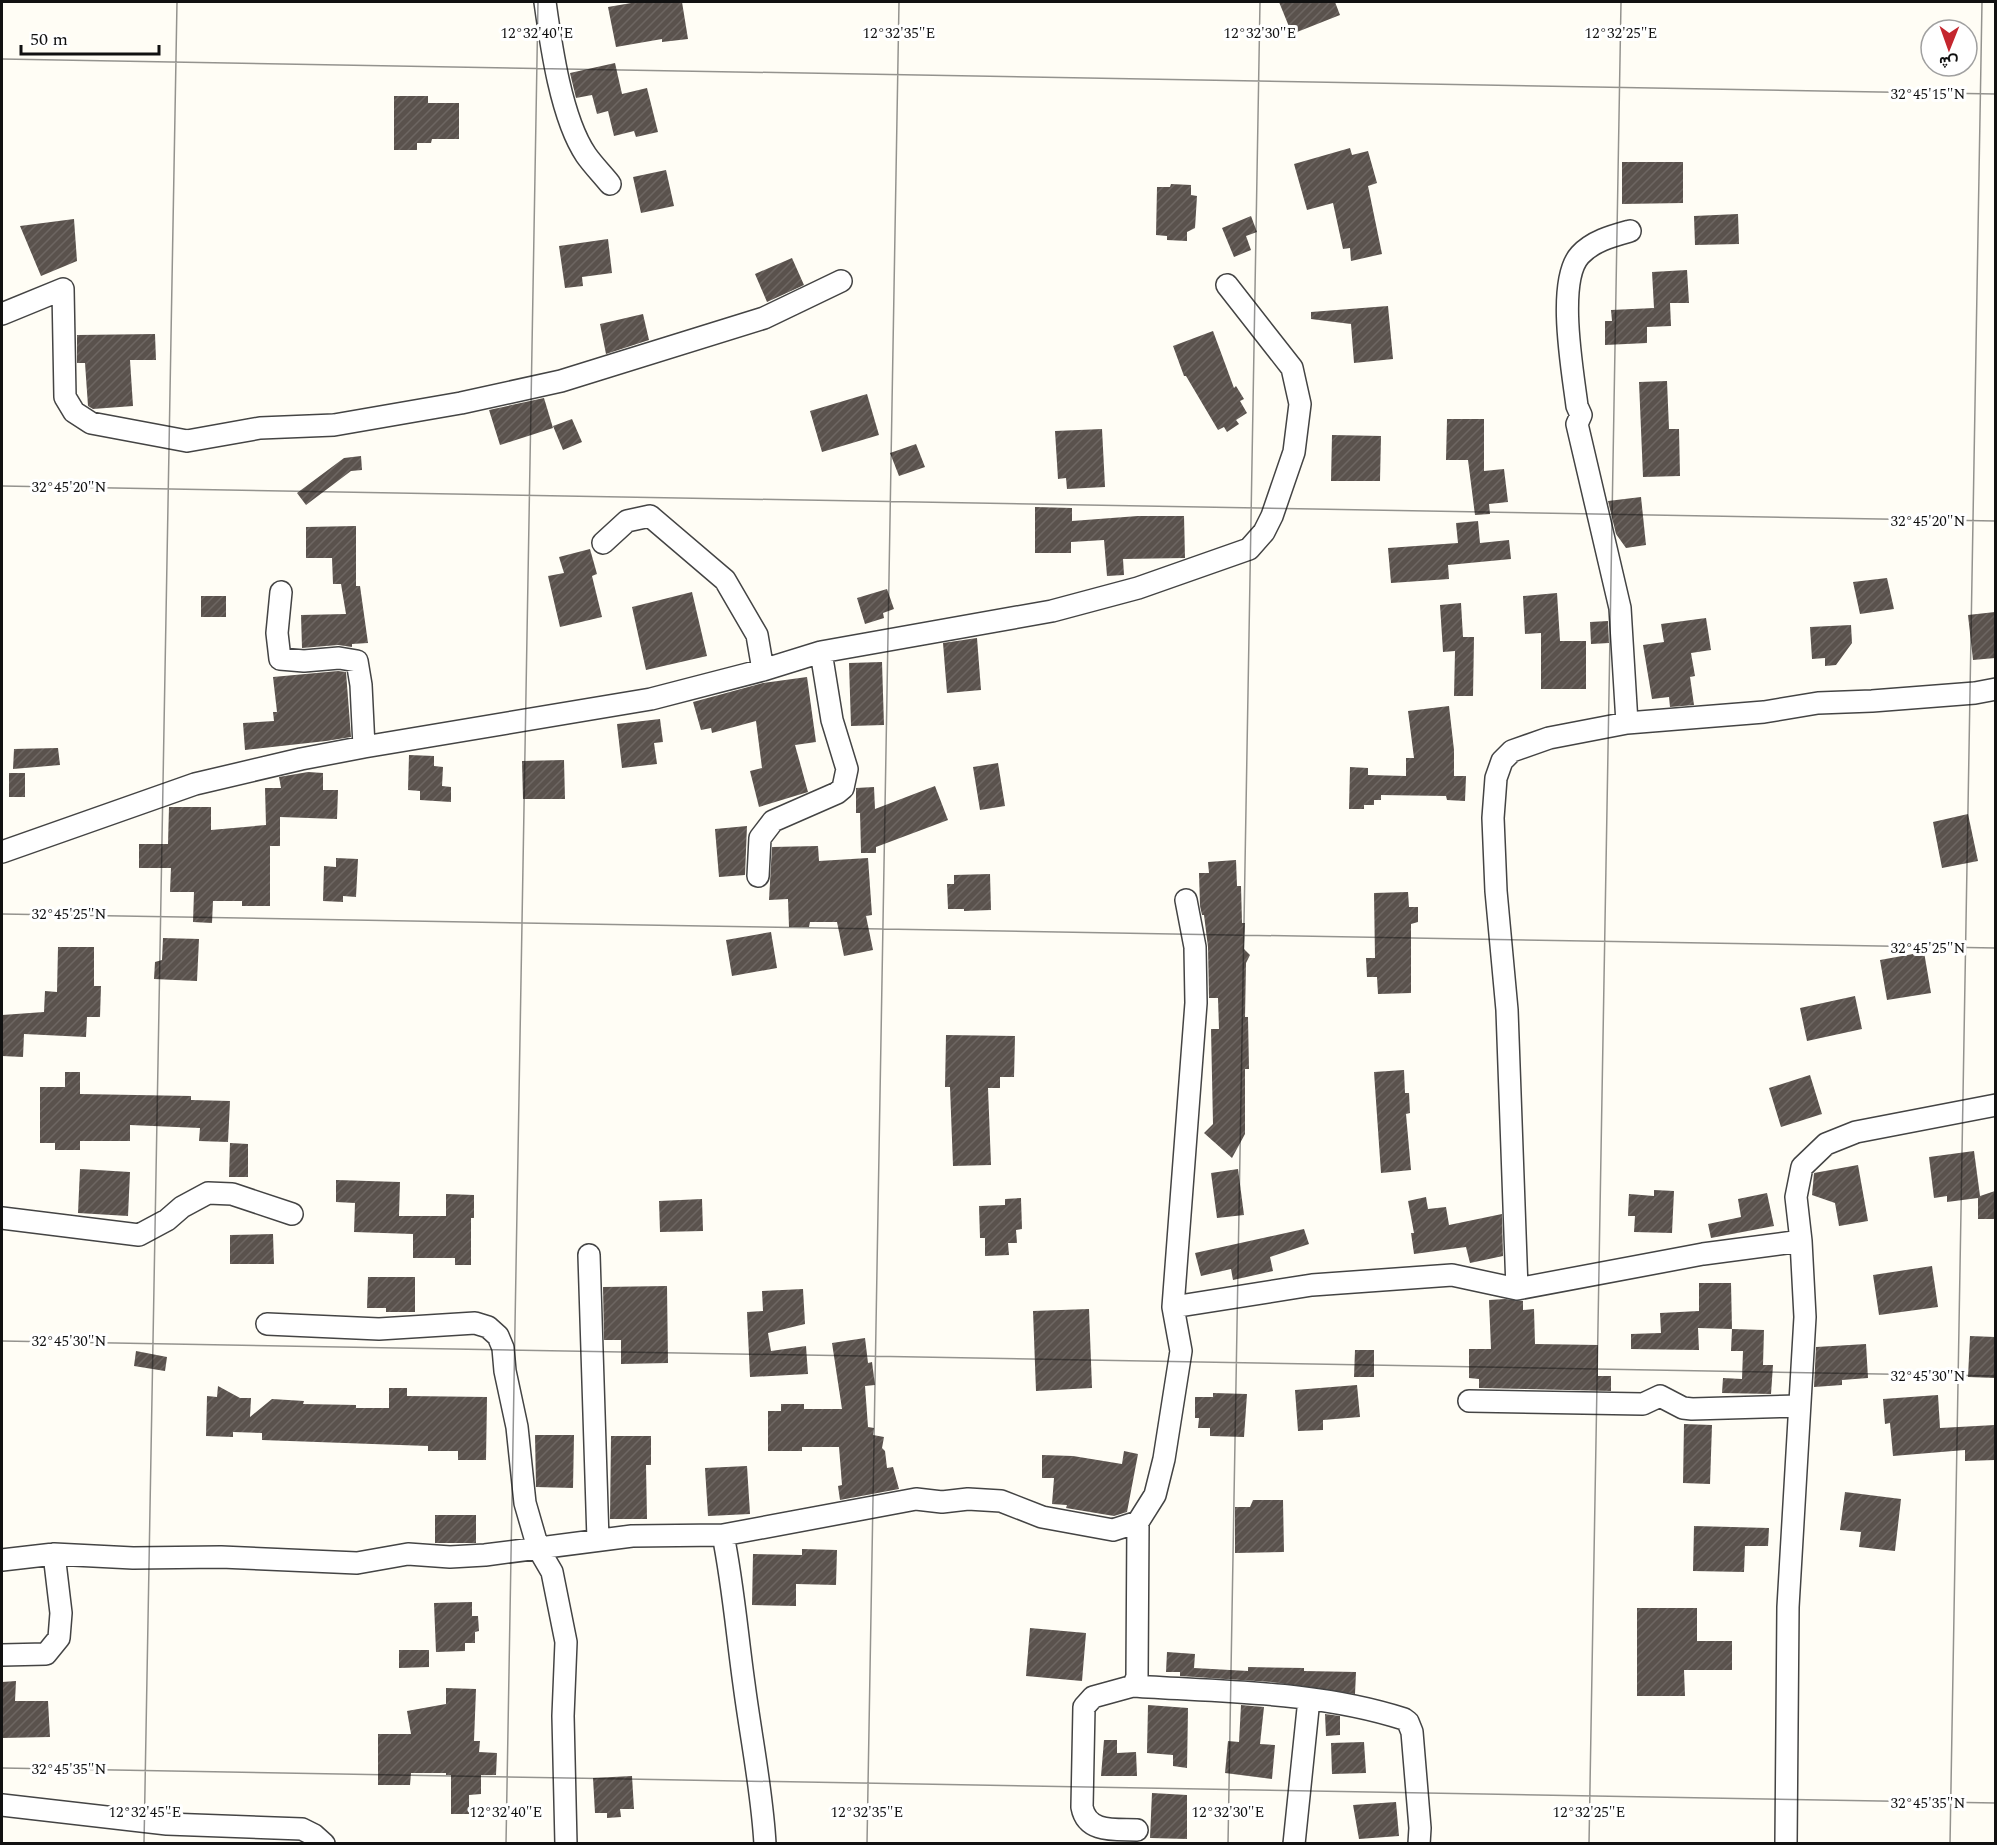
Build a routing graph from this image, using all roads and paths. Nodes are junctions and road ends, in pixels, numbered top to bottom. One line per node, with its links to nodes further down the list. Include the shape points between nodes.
1 (545, 2): 2 (street, via 550,46 569,119 585,153)
2 (610, 184)
3 (1630, 231): 12 (street, via 1592,245 1579,256 1571,276 1567,330 1581,415 1577,424 1620,608)
4 (841, 281): 6 (street, via 765,318 561,381 334,425 261,428 187,441 91,423 74,412 65,397 63,290)
5 (1227, 285): 9 (street, via 1292,369 1300,404 1294,452 1272,516 1249,549 1138,588 1052,611)
6 (2, 314)
7 (603, 543): 10 (street, via 627,521 650,516 659,523 724,580 757,635)
8 (281, 592): 13 (street, via 277,633 280,659 304,662 339,658 357,662)
9 (821, 652): 10 (street); 15 (street, via 846,779 837,793 773,821 760,838)
10 (763, 670): 13 (street, via 651,699)
11 (1995, 689): 12 (street)
12 (1627, 723): 22 (street, via 1549,738 1512,752 1502,761 1496,778 1493,818 1507,1010)
13 (364, 747): 14 (street, via 195,784)
14 (2, 852)
15 (758, 876)
16 (1186, 900): 23 (street, via 1195,947 1196,1003)
17 (1995, 1106): 20 (street, via 1856,1132 1826,1144 1802,1167 1796,1197)
18 (292, 1214): 19 (street, via 231,1194 208,1193 139,1235)
19 (2, 1218)
20 (1801, 1240): 22 (street); 26 (street, via 1805,1317)
21 (589, 1255): 29 (street)
22 (1517, 1289): 23 (street, via 1452,1275 1312,1285)
23 (1173, 1307): 27 (street, via 1181,1351 1164,1459 1155,1495)
24 (267, 1324): 30 (street, via 379,1329 476,1323 498,1336 517,1427 525,1503)
25 (1469, 1401): 26 (street, via 1643,1404 1660,1396 1692,1409)
26 (1799, 1406): 43 (street, via 1788,1607)
27 (1138, 1522): 28 (street, via 1113,1530 1042,1517 1001,1501 916,1499); 34 (street, via 1139,1663)
28 (723, 1535): 29 (street); 40 (street, via 763,1806)
29 (598, 1540): 30 (street)
30 (538, 1548): 31 (street, via 486,1556 408,1554 357,1563); 39 (street, via 552,1572 566,1642 562,1716)
31 (54, 1554): 32 (street); 33 (street, via 62,1613 59,1638 46,1654)
32 (2, 1560)
33 (2, 1655)
34 (1133, 1686): 35 (street); 37 (street, via 1093,1697 1084,1707 1082,1807 1087,1820 1098,1828)
35 (1309, 1699): 41 (street); 42 (street, via 1408,1722 1412,1732)
36 (2, 1805): 38 (street, via 167,1824 302,1829)
37 (1137, 1830)
38 (324, 1844)
39 (566, 1844)
40 (765, 1844)
41 (1294, 1844)
42 (1419, 1844)
43 (1786, 1844)

